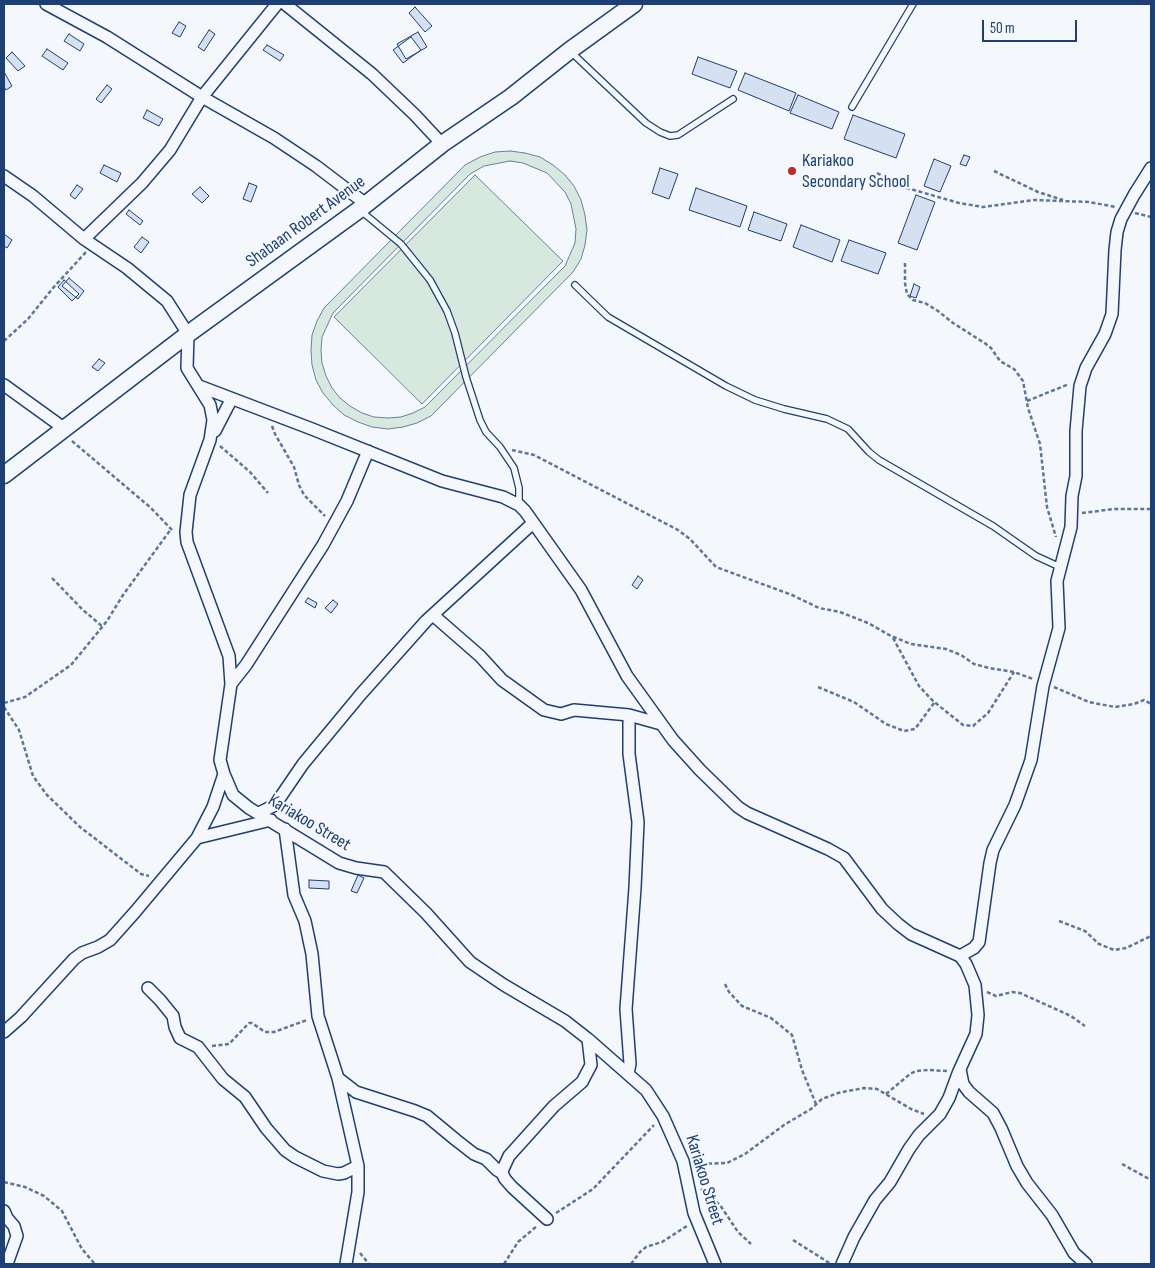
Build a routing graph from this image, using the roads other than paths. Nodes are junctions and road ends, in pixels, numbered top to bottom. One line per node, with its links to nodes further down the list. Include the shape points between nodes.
1 (46, 4): 7 (street, via 107,37)
2 (277, 4): 7 (street)
3 (285, 4): 10 (street, via 372,74)
4 (634, 4): 6 (street, Shabaan Robert Avenue)
5 (913, 4): 9 (lane)
6 (570, 51): 8 (lane, via 646,124 670,136 678,135); 10 (street, Shabaan Robert Avenue)
7 (202, 97): 13 (street, via 292,149); 14 (street, via 170,150)
8 (733, 99)
9 (852, 107)
10 (442, 144): 13 (street, Shabaan Robert Avenue)
11 (1151, 168): 26 (street, via 1126,210 1115,239 1111,319 1082,378 1071,527)
12 (4, 176): 14 (street)
13 (363, 207): 16 (street, Shabaan Robert Avenue); 24 (lane, via 402,244 430,280 447,311 480,420 514,468)
14 (88, 242): 16 (street, via 127,268 167,301)
15 (575, 286): 26 (lane, via 608,317 726,386 755,400 827,418 848,429 879,460 993,526 1036,556)
16 (188, 334): 18 (street, Kariakoo Street, via 187,368); 20 (street, Shabaan Robert Avenue)
17 (4, 385): 20 (street)
18 (199, 386): 19 (street); 21 (street, Kariakoo Street, via 213,413)
19 (231, 400): 21 (street); 22 (street)
20 (63, 431): 23 (street, Shabaan Robert Avenue)
21 (210, 439): 28 (street, Kariakoo Street, via 190,495 186,532 229,656)
22 (368, 451): 24 (street, via 442,481 503,497); 28 (street, via 335,524)
23 (4, 475)
24 (519, 505): 25 (street)
25 (534, 523): 27 (street); 30 (street, via 581,590 627,676)
26 (1061, 562): 36 (street, via 1059,628 1043,683 1031,760 1015,805 993,850 980,939 974,948)
27 (433, 614): 29 (street, via 502,680 544,710 557,714 574,710); 32 (street, via 315,750 275,805)
28 (231, 684): 31 (street, Kariakoo Street, via 220,760)
29 (629, 715): 30 (street); 41 (street, via 629,754 638,822 626,1009 630,1050)
30 (661, 724): 36 (street, via 738,808 844,858 882,909 898,924 911,934)
31 (224, 774): 32 (street, Kariakoo Street, via 233,795); 35 (street, via 213,807)
32 (259, 812): 33 (street, Kariakoo Street)
33 (271, 820): 34 (street, Kariakoo Street); 35 (street)
34 (285, 829): 39 (street, Kariakoo Street, via 339,863 384,872 470,962 565,1021); 42 (street, via 294,895 305,921 310,947 318,1016)
35 (197, 838): 38 (street, via 112,938 74,959)
36 (960, 956): 40 (street, via 975,985 978,1015 976,1034)
37 (148, 988): 43 (street, via 173,1016 180,1038 196,1045 245,1097 285,1150 323,1171 338,1174)
38 (4, 1032)
39 (588, 1039): 41 (street, Kariakoo Street); 44 (street, via 591,1065 582,1082 554,1106 509,1156)
40 (959, 1070): 50 (street, via 950,1098 937,1118 908,1149 890,1182 875,1200); 51 (street, via 969,1092 993,1113 1027,1183 1052,1215 1070,1247)
41 (628, 1074): 49 (street, Kariakoo Street, via 646,1090 663,1116 684,1167 697,1220)
42 (338, 1078): 43 (street); 44 (street, via 356,1092 427,1116)
43 (358, 1166): 48 (street, via 358,1192)
44 (502, 1173): 46 (street, via 512,1187)
45 (4, 1211): 47 (street, via 17,1236)
46 (547, 1219)
47 (7, 1264)
48 (346, 1264)
49 (715, 1264)
50 (842, 1264)
51 (1086, 1264)

